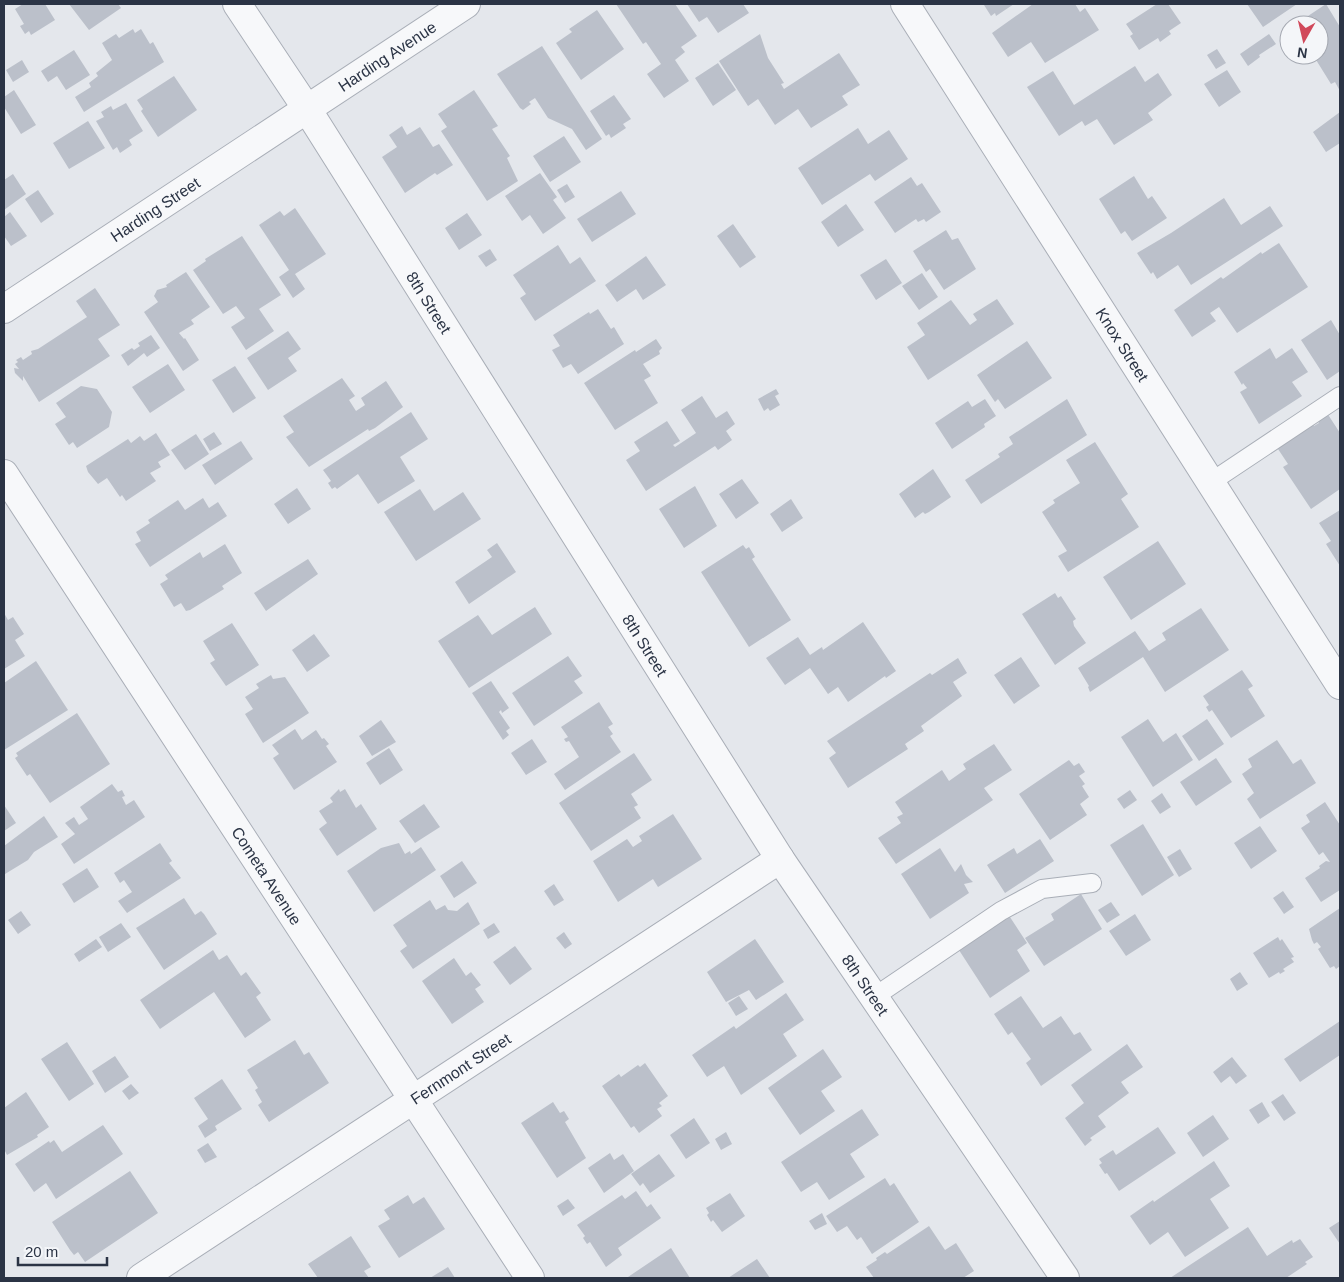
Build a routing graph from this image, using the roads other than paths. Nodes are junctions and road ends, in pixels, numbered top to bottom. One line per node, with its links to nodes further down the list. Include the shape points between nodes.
1 (237, 4): 4 (street, 8th Street)
2 (466, 4): 4 (street, Harding Avenue)
3 (905, 4): 8 (street, Knox Street)
4 (307, 109): 5 (street, Harding Street); 10 (street, 8th Street)
5 (4, 309)
6 (1340, 396): 8 (lane)
7 (4, 474): 13 (street, Cometa Avenue)
8 (1211, 482): 9 (street, Knox Street)
9 (1340, 685)
10 (780, 859): 12 (street, 8th Street); 13 (street, Fernmont Street)
11 (1092, 883): 12 (lane, via 1042,889 1017,902)
12 (874, 997): 16 (street, 8th Street)
13 (413, 1100): 14 (street, Fernmont Street); 15 (street, Cometa Avenue)
14 (141, 1278)
15 (530, 1278)
16 (1065, 1278)

